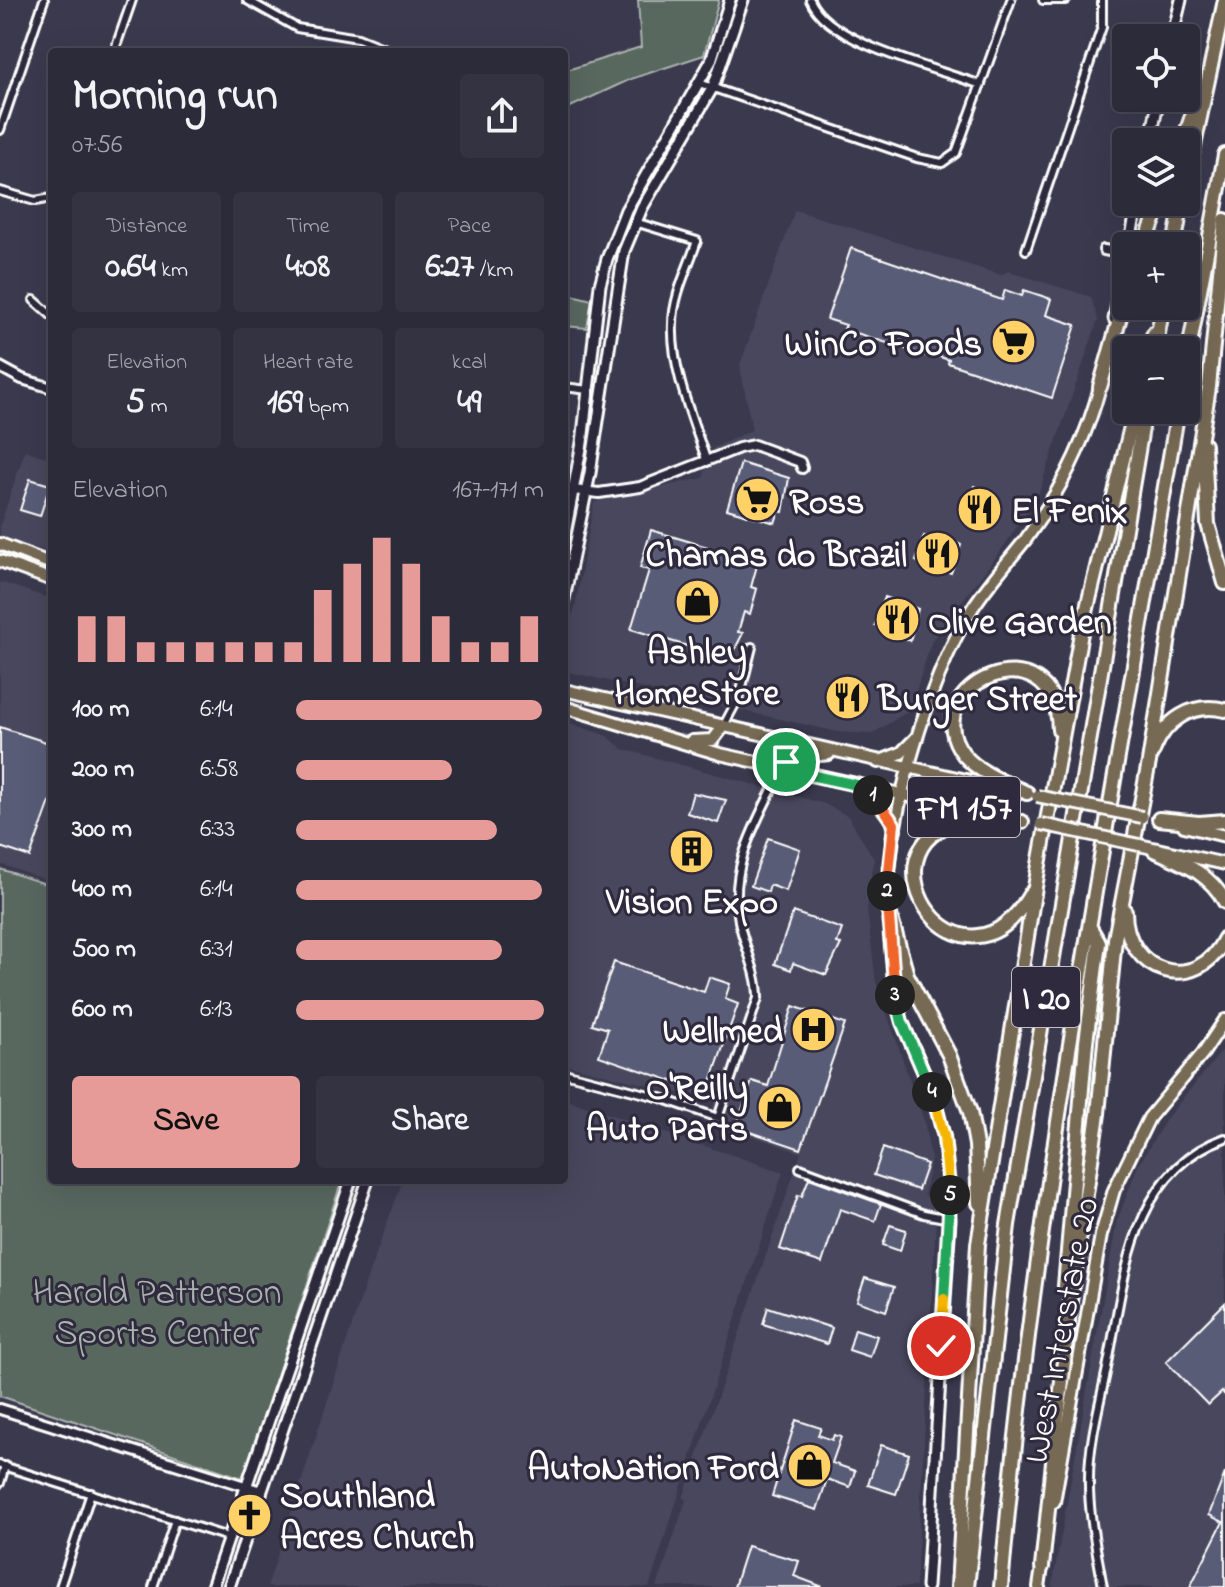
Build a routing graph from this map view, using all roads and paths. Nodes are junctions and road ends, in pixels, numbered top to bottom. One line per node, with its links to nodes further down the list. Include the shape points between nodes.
1 (44, 0): 22 (street)
2 (132, 0): 14 (street)
3 (247, 0): 15 (street, via 297,28 358,38)
4 (730, 0): 17 (main road)
5 (743, 0): 19 (main road)
6 (810, 0): 18 (street, via 819,17 850,39)
7 (1011, 0): 18 (street)
8 (1043, 0): 9 (street)
9 (1066, 0)
10 (1102, 0): 28 (street, via 1102,27)
11 (1181, 0): 13 (main road)
12 (1225, 0): 16 (highway)
13 (1175, 24)
14 (115, 48)
15 (383, 48)
16 (1208, 69): 20 (highway); 21 (highway)
17 (699, 83): 19 (street); 45 (main road, via 626,210 607,259)
18 (981, 85): 19 (street, via 952,158 942,163)
19 (713, 87): 27 (main road)
20 (1188, 128)
21 (1197, 128)
22 (0, 130)
23 (1225, 155): 39 (highway)
24 (0, 191): 25 (street, via 35,201)
25 (48, 199)
26 (1225, 220): 43 (highway)
27 (635, 222): 49 (street, via 697,241 672,326 679,370); 52 (main road, via 617,282)
28 (1026, 250)
29 (1104, 250): 30 (street)
30 (1112, 253)
31 (34, 300): 32 (street)
32 (48, 312)
33 (1113, 320): 42 (main road)
34 (1119, 320): 42 (highway)
35 (1160, 320): 36 (highway)
36 (1159, 325): 37 (highway); 38 (highway)
37 (1153, 336)
38 (1157, 336)
39 (1192, 336)
40 (0, 367): 41 (street)
41 (48, 387)
42 (1100, 387): 65 (main road, via 1066,478 956,636)
43 (1209, 387): 59 (highway, via 1205,502); 69 (highway)
44 (568, 388): 45 (street)
45 (588, 390): 51 (main road)
46 (1132, 424): 71 (highway, via 1088,600)
47 (1143, 424): 115 (highway, I 20, via 1008,1225)
48 (1176, 424): 87 (highway, I 20)
49 (707, 462): 50 (street, via 754,445 800,462); 52 (street, via 640,487)
50 (802, 468)
51 (569, 490): 52 (street)
52 (586, 492): 58 (main road)
53 (0, 544): 55 (main road)
54 (0, 558): 56 (main road, via 5,553 34,564); 57 (main road)
55 (48, 562)
56 (48, 563)
57 (48, 578)
58 (568, 580)
59 (1225, 583)
60 (752, 647): 64 (street, via 740,695)
61 (568, 691): 64 (main road, FM 157)
62 (568, 708): 66 (main road, FM 157)
63 (1225, 710): 69 (highway, via 1200,708 1176,718 1156,742)
64 (723, 727): 66 (main road, via 703,743); 67 (main road, FM 157)
65 (922, 728): 68 (main road, via 901,753); 72 (main road)
66 (658, 735): 70 (main road, FM 157)
67 (835, 753): 68 (main road, FM 157); 70 (main road, via 793,758)
68 (875, 762): 72 (main road, FM 157)
69 (1149, 762): 83 (highway)
70 (782, 769): 73 (main road, FM 157); 90 (street, via 739,863 739,924 757,977 758,998 718,1118)
71 (1057, 769): 75 (highway, via 1059,716 1047,691 1016,672 976,681 955,717 959,745 980,768); 84 (highway)
72 (910, 770): 74 (main road); 75 (main road, FM 157)
73 (866, 787): 74 (main road, FM 157); 79 (main road, via 888,811)
74 (904, 795): 78 (main road, FM 157); 79 (main road)
75 (1032, 795): 76 (main road, FM 157, bridge)
76 (1159, 819): 77 (highway); 80 (main road, FM 157)
77 (1225, 821)
78 (1022, 822): 81 (main road, FM 157, bridge); 84 (highway, via 968,819 939,830 921,849 915,887 933,920 953,933 972,936 1011,922)
79 (895, 832): 86 (main road, via 886,877)
80 (1225, 836)
81 (1154, 850): 82 (main road, FM 157); 85 (highway, via 1202,874)
82 (1225, 864)
83 (1128, 871): 88 (highway, via 1126,928 1143,960 1165,970 1190,969 1210,958); 100 (highway, via 1115,939)
84 (1035, 887): 96 (highway)
85 (1225, 902)
86 (888, 908): 95 (main road, via 896,1000 932,1089 950,1178); 96 (highway, via 911,986 949,1055 970,1112 979,1175)
87 (1091, 929): 100 (highway, via 1099,943 1083,1075); 116 (highway, I 20, via 1033,1283)
88 (1225, 938)
89 (1225, 1020): 108 (main road, West Interstate 20, via 1149,1118 1114,1190 1101,1235)
90 (568, 1074)
91 (1225, 1138): 118 (street, via 1183,1162 1155,1195 1126,1263 1089,1473)
92 (800, 1168): 95 (street)
93 (350, 1184): 97 (main road)
94 (367, 1184): 98 (main road)
95 (950, 1219): 113 (main road)
96 (978, 1244): 114 (highway)
97 (322, 1269): 98 (main road); 103 (main road)
98 (336, 1273): 104 (main road)
99 (0, 1409): 103 (street)
100 (1059, 1410): 108 (highway)
101 (3, 1466): 102 (street); 105 (street)
102 (0, 1483)
103 (245, 1486): 104 (street); 107 (main road)
104 (261, 1491): 112 (main road)
105 (91, 1493): 106 (street); 109 (street)
106 (175, 1520): 107 (street); 110 (street)
107 (228, 1537): 111 (main road)
108 (1042, 1567): 117 (main road, West Interstate 20)
109 (60, 1587)
110 (153, 1587)
111 (212, 1587)
112 (229, 1587)
113 (927, 1587)
114 (958, 1587)
115 (967, 1587)
116 (1001, 1587)
117 (1039, 1587)
118 (1103, 1587)

